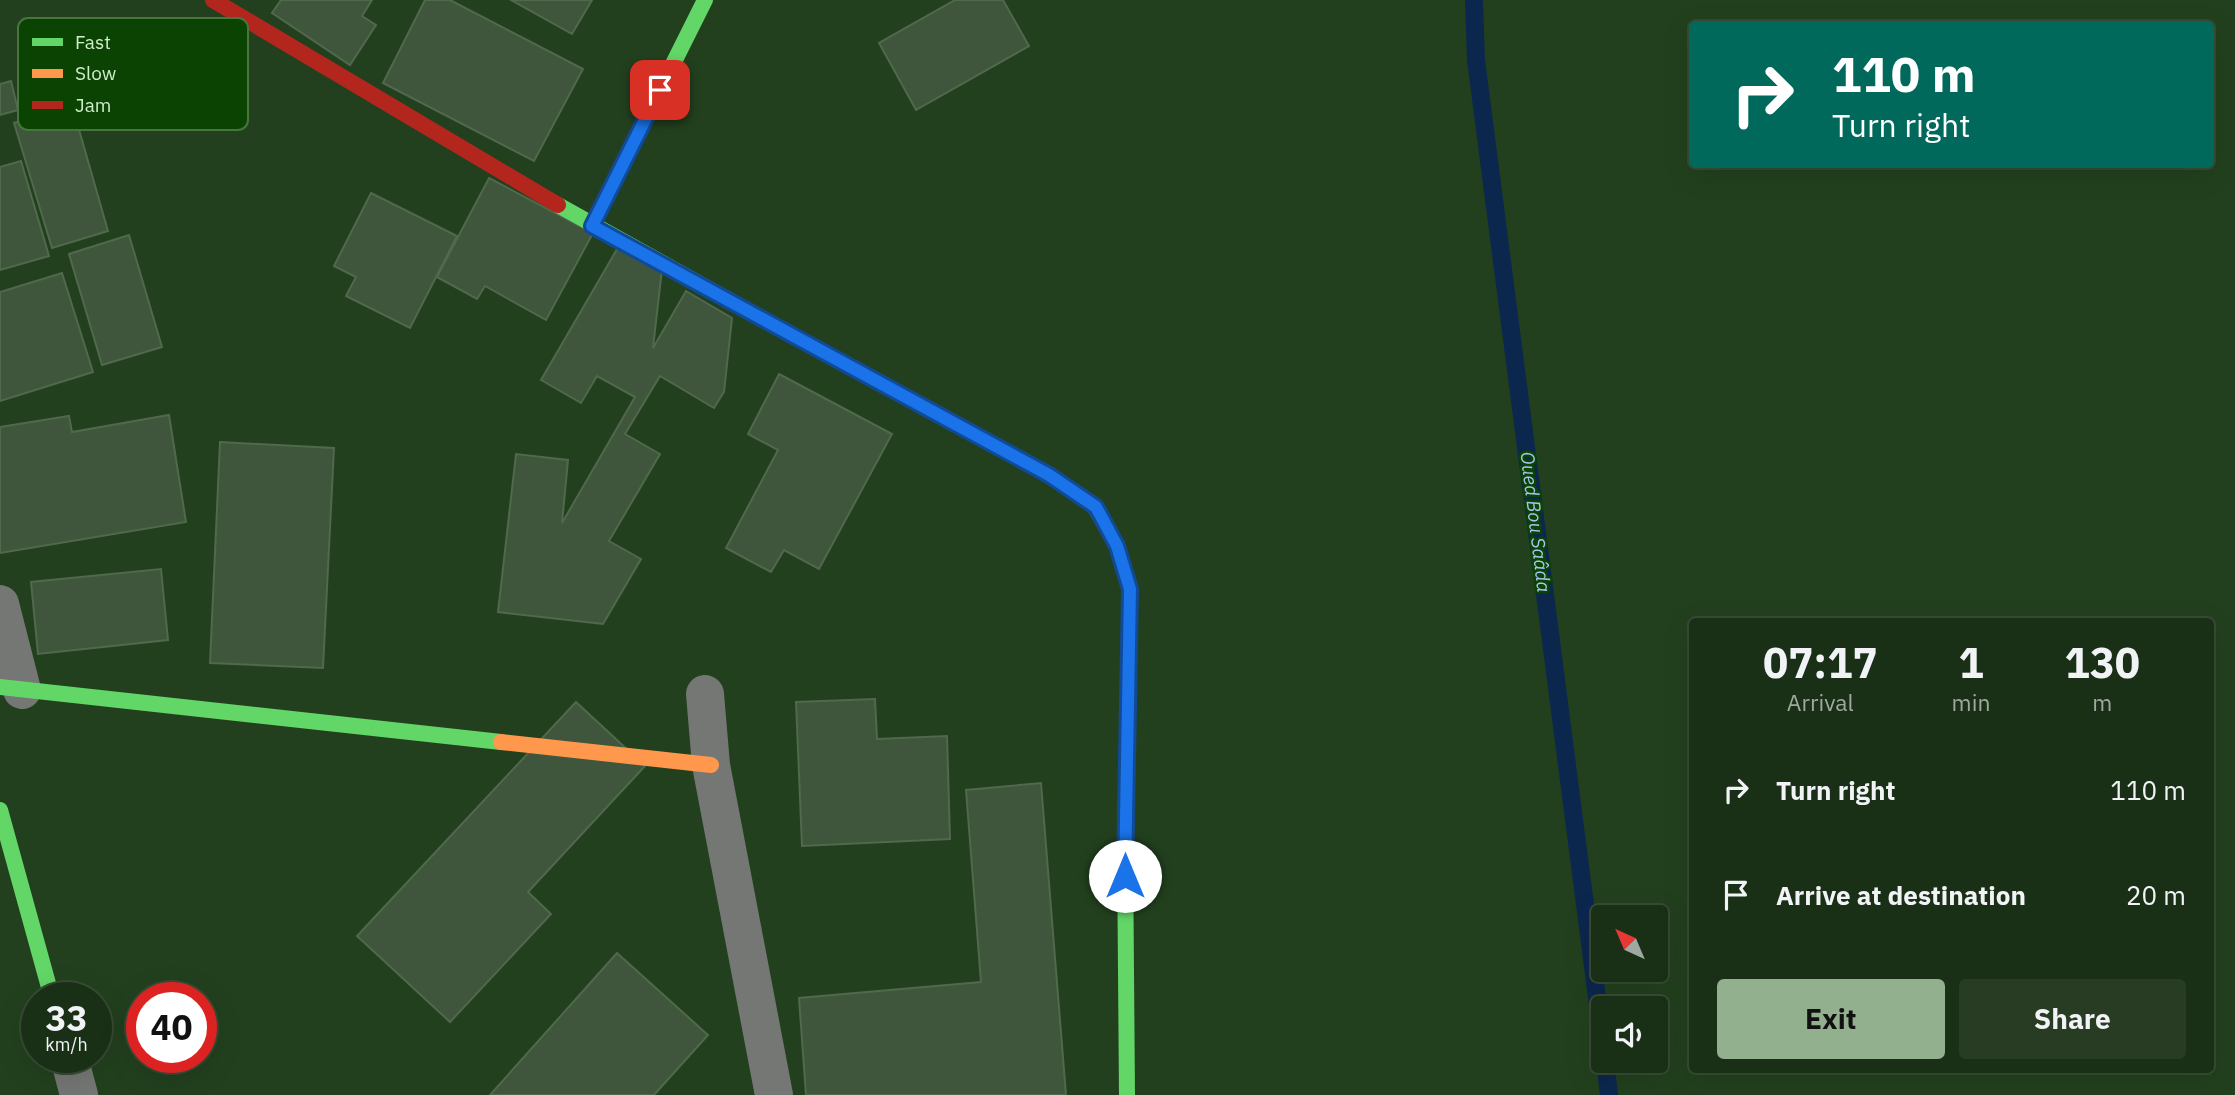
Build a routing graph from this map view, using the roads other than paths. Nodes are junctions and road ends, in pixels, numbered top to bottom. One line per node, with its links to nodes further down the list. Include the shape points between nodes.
1 (705, 0): 3 (street)
2 (236, 6): 3 (street)
3 (592, 226): 13 (street, via 1049,475 1096,507 1117,546 1130,589)
4 (0, 604): 5 (street)
5 (11, 689): 7 (street)
6 (705, 694): 7 (street)
7 (711, 765): 12 (street)
8 (0, 810): 9 (street)
9 (48, 982)
10 (73, 1073): 11 (street)
11 (79, 1095)
12 (774, 1095)
13 (1127, 1095)

